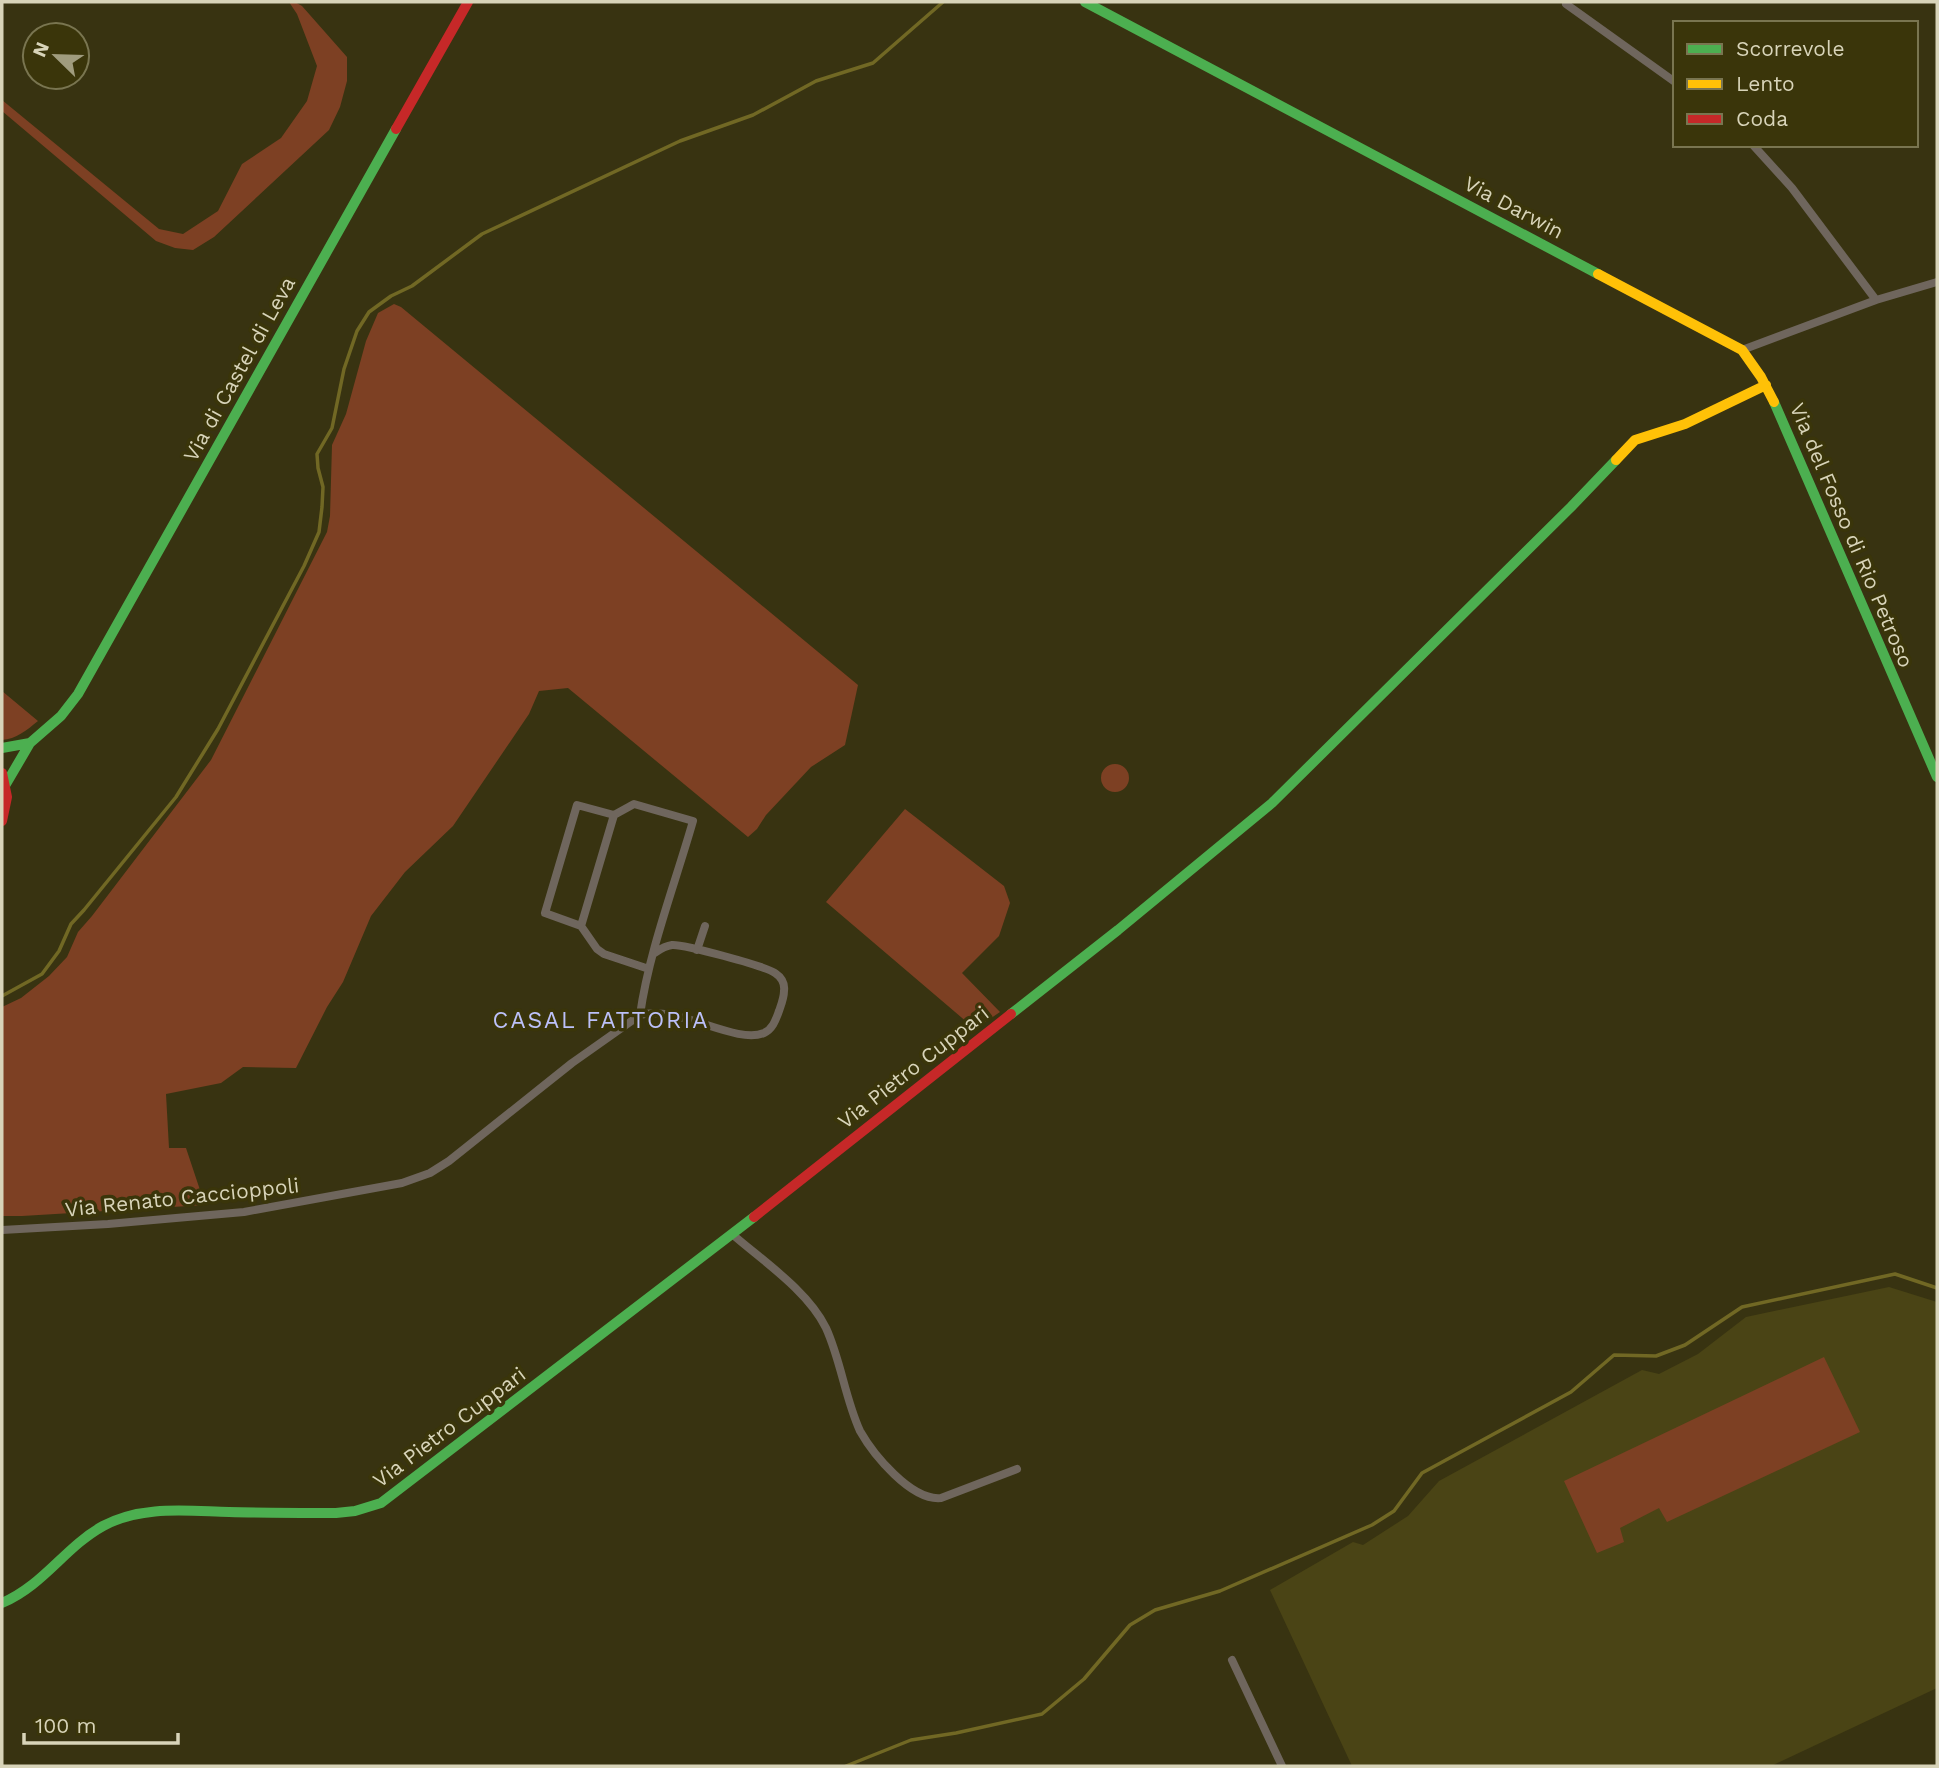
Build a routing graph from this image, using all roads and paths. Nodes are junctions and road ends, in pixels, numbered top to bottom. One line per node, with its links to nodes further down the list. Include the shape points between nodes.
1 (468, 2): 10 (street, Via di Castel di Leva, via 78,694)
2 (1085, 2): 8 (street, Via Darwin)
3 (1566, 4): 4 (street)
4 (1673, 81)
5 (1756, 147): 7 (street)
6 (1937, 282): 7 (street)
7 (1876, 300): 8 (street)
8 (1742, 350): 9 (street, Via del Fosso di Rio Petroso)
9 (1766, 386): 12 (street, Via del Fosso di Rio Petroso); 23 (street, Via Pietro Cuppari, via 1685,424 1635,440 1272,803)
10 (30, 743): 11 (street); 13 (street, Via di Castel di Leva)
11 (2, 748)
12 (1937, 777)
13 (4, 778): 15 (street, via 7,798)
14 (614, 815): 16 (street); 16 (street, via 577,804 545,914); 19 (street, via 634,804 694,821)
15 (2, 821)
16 (581, 926): 20 (street, via 601,952)
17 (705, 926): 18 (street)
18 (697, 950): 19 (street, via 675,945); 21 (street, via 762,966 779,976 784,994 771,1027 748,1035 682,1017 652,1012)
19 (653, 954): 20 (street)
20 (649, 969): 21 (street)
21 (640, 1016): 22 (street, Via Renato Caccioppoli, via 572,1063 449,1161 410,1180 244,1212)
22 (2, 1230)
23 (732, 1234): 24 (street, via 817,1312 860,1430 870,1447 910,1488 929,1498 941,1498); 25 (street, Via Pietro Cuppari, via 381,1503 336,1513 158,1511 121,1518 79,1543 27,1591)
24 (1017, 1469)
25 (2, 1603)
26 (1232, 1660): 27 (street)
27 (1282, 1766)

